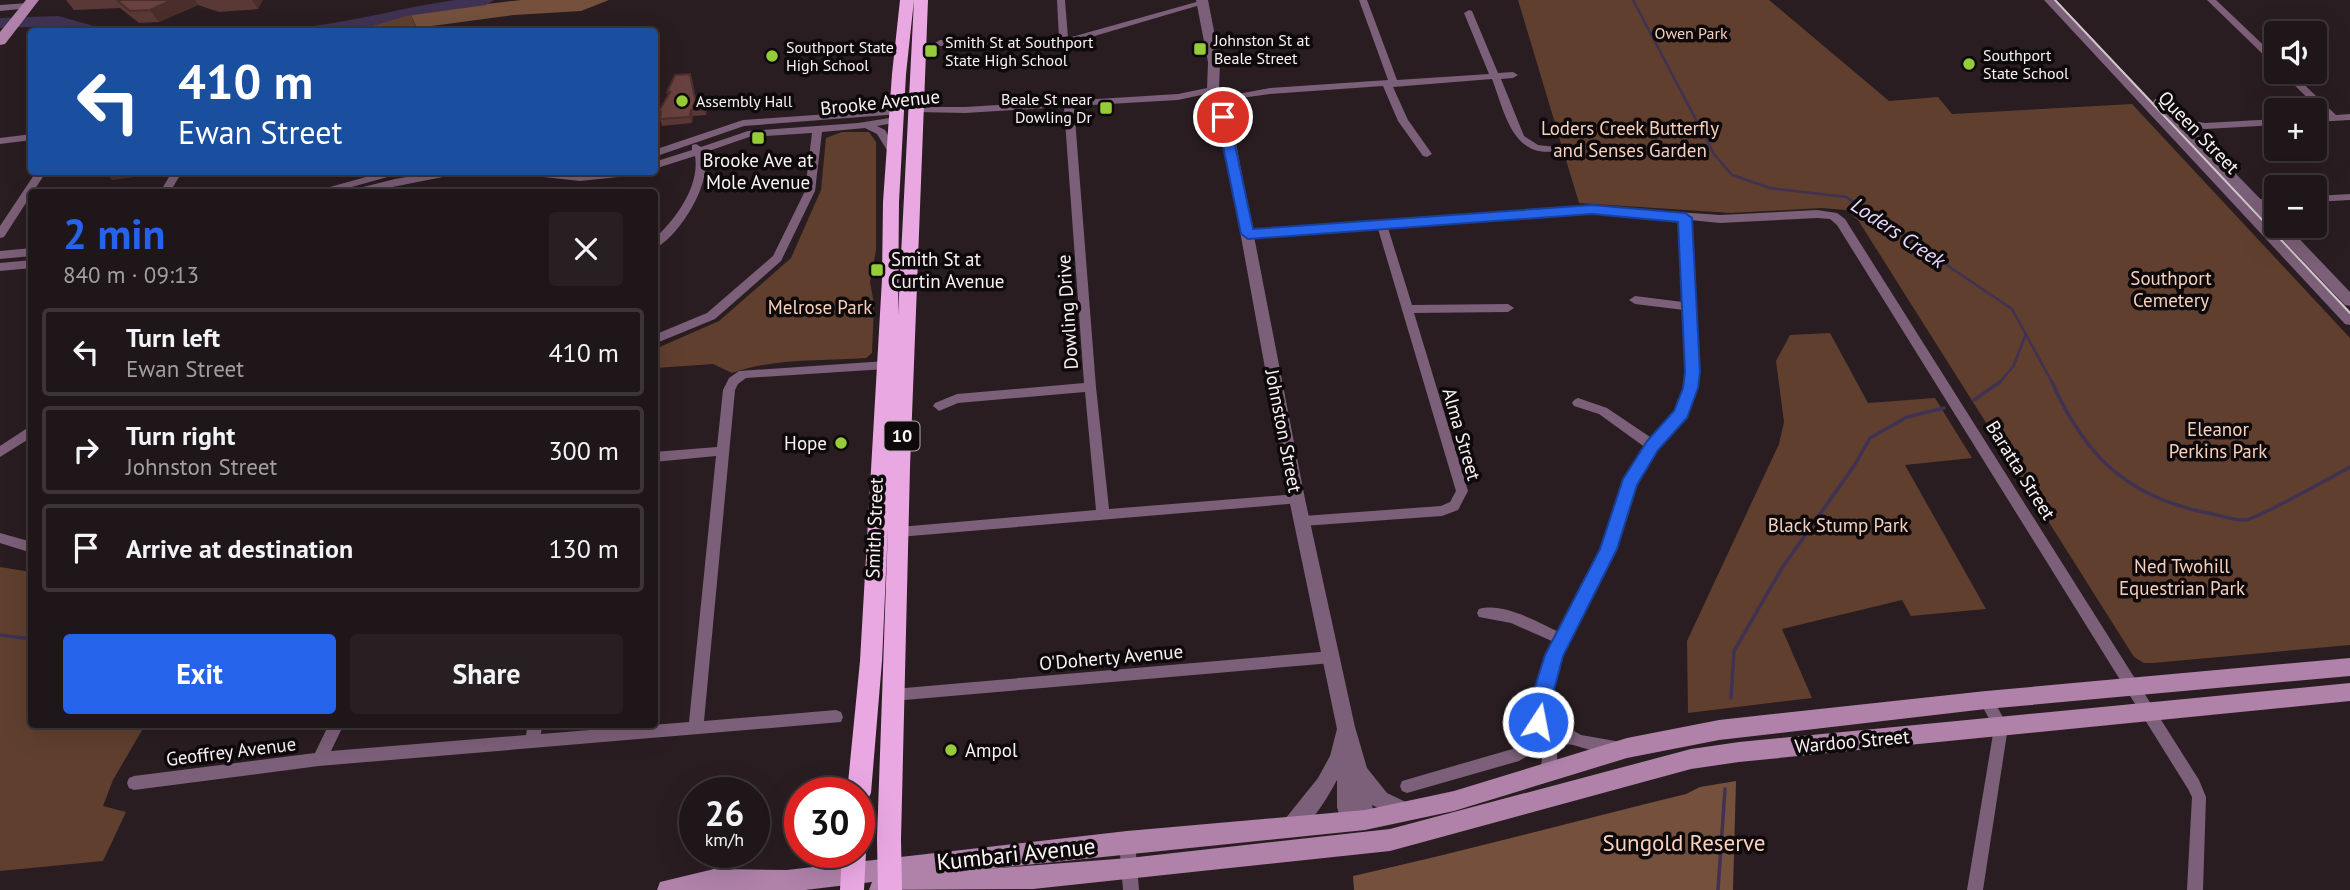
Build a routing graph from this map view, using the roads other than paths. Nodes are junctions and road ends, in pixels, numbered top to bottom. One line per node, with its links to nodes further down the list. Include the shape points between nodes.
1 (908, 0): 23 (highway, Smith Street / 10)
2 (921, 0): 23 (highway, Smith Street / 10)
3 (1061, 0): 13 (street)
4 (1363, 0): 18 (street)
5 (2050, 0): 72 (street, Queen Street)
6 (2064, 0): 27 (street, Queen Street)
7 (2211, 0): 15 (street)
8 (1202, 1): 13 (street); 21 (street, Johnston Street)
9 (28, 6): 10 (street); 12 (main road)
10 (0, 8)
11 (1469, 13): 17 (street)
12 (3, 37)
13 (1064, 42): 14 (street)
14 (940, 43)
15 (2264, 51)
16 (1513, 75): 17 (street)
17 (1495, 76): 18 (street); 37 (street, via 1520,137 1529,146)
18 (1391, 84): 20 (street); 41 (street, via 1403,121)
19 (2299, 84): 26 (street)
20 (1270, 91): 21 (street)
21 (1221, 94): 22 (street, Brooke Avenue); 32 (street, Johnston Street)
22 (1069, 104): 23 (street, Brooke Avenue); 75 (street, Dowling Drive)
23 (906, 115): 29 (street, Brooke Avenue); 36 (street, Brooke Avenue, via 743,124); 40 (highway, Smith Street / 10); 86 (highway, Smith Street / 10)
24 (2350, 117): 26 (street)
25 (2327, 118): 26 (street)
26 (2334, 118)
27 (2176, 121): 30 (street); 33 (street, Queen Street)
28 (2264, 122): 30 (street)
29 (866, 125): 31 (street, Brooke Avenue); 40 (street, via 881,132)
30 (2205, 126): 33 (street)
31 (817, 129): 38 (street, Brooke Avenue, via 748,134); 73 (street, via 810,191 778,258 715,313)
32 (1228, 133): 58 (street, Johnston Street)
33 (2192, 137): 52 (street, Queen Street)
34 (28, 138): 35 (street)
35 (0, 141)
36 (691, 141): 38 (street); 39 (street, Brooke Avenue)
37 (1552, 149)
38 (699, 151): 42 (street, Brooke Avenue); 60 (street, via 693,195 678,222)
39 (658, 153)
40 (894, 153): 74 (highway, Smith Street / 10)
41 (1427, 153)
42 (658, 165)
43 (383, 175): 47 (street)
44 (439, 175): 48 (street)
45 (553, 175): 46 (street)
46 (608, 175)
47 (334, 189)
48 (375, 189)
49 (28, 192): 57 (street)
50 (2350, 197): 51 (street)
51 (2327, 198)
52 (2258, 203): 53 (street); 54 (street, Queen Street)
53 (2264, 203)
54 (2264, 210)
55 (1685, 218): 56 (street, Baratta Street, via 1592,209); 69 (street); 93 (street, Baratta Street, via 1817,214 1841,222)
56 (1382, 224): 58 (street, Baratta Street); 71 (street, Alma Street)
57 (0, 234)
58 (1248, 234): 83 (street, Johnston Street)
59 (2290, 238): 65 (street, Queen Street)
60 (658, 241)
61 (28, 252): 62 (street)
62 (0, 254)
63 (28, 264): 64 (street)
64 (0, 267)
65 (2329, 279): 66 (street); 68 (street, Queen Street)
66 (2350, 288)
67 (1635, 300): 69 (street)
68 (2350, 301)
69 (1690, 307): 79 (street, via 1691,388 1681,414)
70 (1508, 308): 71 (street)
71 (1408, 309): 85 (street, Alma Street, via 1462,492 1454,506 1442,510)
72 (2350, 320)
73 (658, 338)
74 (886, 365): 80 (street, via 743,374 729,390); 112 (highway, Smith Street / 10, via 872,661)
75 (1090, 387): 77 (street, via 957,399); 84 (street, Dowling Drive)
76 (1578, 403): 79 (street, via 1602,411)
77 (939, 406)
78 (28, 433): 81 (street)
79 (1653, 446): 90 (street, via 1629,484 1608,549)
80 (723, 451): 82 (street); 104 (street)
81 (0, 452)
82 (658, 457)
83 (1297, 499): 84 (street); 85 (street, Johnston Street)
84 (1103, 516): 86 (street)
85 (1303, 521): 91 (street, Johnston Street)
86 (899, 533): 96 (highway, Smith Street / 10)
87 (2, 540): 88 (street)
88 (28, 547)
89 (1484, 612): 90 (street, via 1512,617)
90 (1561, 639): 94 (street)
91 (1332, 657): 96 (street, O'Doherty Avenue); 100 (street, Johnston Street)
92 (2350, 667): 93 (main road, Wardoo Street)
93 (2133, 687): 97 (main road, Wardoo Street); 98 (street, Baratta Street)
94 (1544, 688): 105 (street, via 1548,718); 106 (street, via 1537,717)
95 (2350, 692): 98 (main road, Wardoo Street)
96 (893, 695): 123 (highway, Smith Street / 10)
97 (1986, 700): 101 (street); 108 (main road, Wardoo Street, via 1719,730)
98 (2149, 712): 101 (main road, Wardoo Street); 127 (street, Baratta Street, via 2199,797)
99 (836, 718): 104 (street, Geoffrey Avenue)
100 (1346, 727): 110 (street, Johnston Street); 116 (street, Johnston Street, via 1347,807); 117 (street, via 1332,769)
101 (2001, 727): 119 (main road, Wardoo Street, via 1691,759 1439,829); 126 (street)
102 (335, 728): 109 (street)
103 (535, 728): 107 (street)
104 (696, 728): 107 (street, Geoffrey Avenue)
105 (1569, 737): 106 (street); 108 (street)
106 (1545, 739): 111 (street, via 1551,755); 114 (street, via 1519,754)
107 (533, 741): 109 (street, Geoffrey Avenue)
108 (1627, 748): 111 (main road, Wardoo Street)
109 (319, 760): 113 (street, Geoffrey Avenue)
110 (1356, 761): 115 (street, via 1376,797); 116 (street, Johnston Street)
111 (1547, 772): 115 (main road, Wardoo Street)
112 (861, 777)
113 (134, 783)
114 (1407, 786)
115 (1405, 812): 116 (main road, Wardoo Street)
116 (1358, 821): 117 (main road, Kumbari Avenue); 119 (main road)
117 (1287, 829): 118 (main road, Kumbari Avenue)
118 (1127, 842): 122 (street); 123 (main road, Kumbari Avenue)
119 (1363, 844): 122 (main road, Kumbari Avenue)
120 (853, 871): 123 (main road, Kumbari Avenue); 124 (main road, Kumbari Avenue, via 773,882 715,881)
121 (1033, 878): 122 (main road, Kumbari Avenue); 123 (main road, Kumbari Avenue); 125 (main road)
122 (1130, 879)
123 (887, 884)
124 (668, 890)
125 (988, 890)
126 (1975, 890)
127 (2195, 890)

